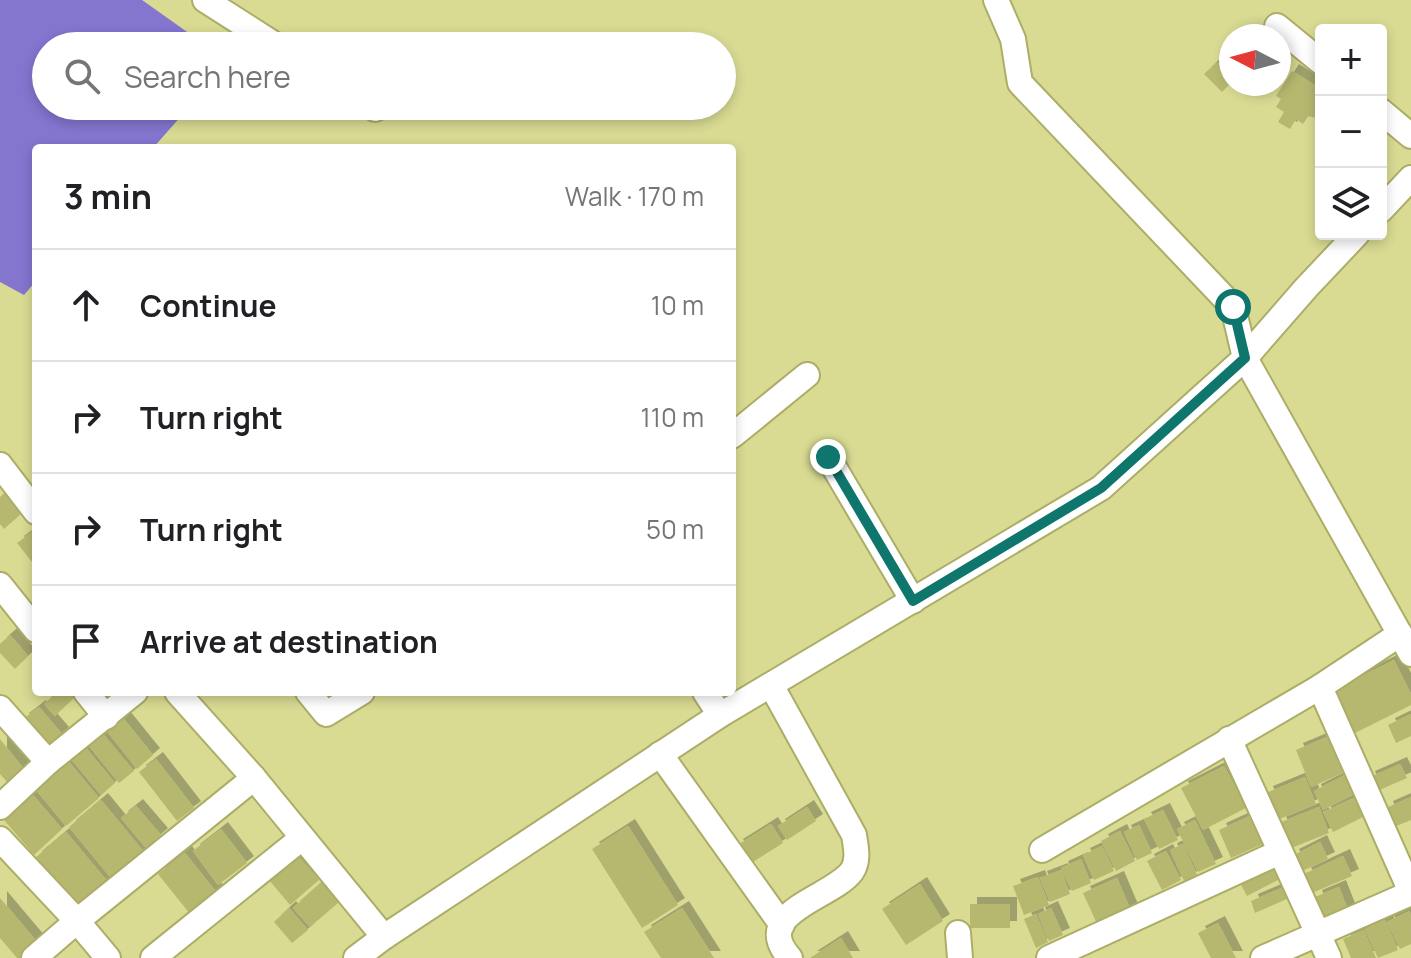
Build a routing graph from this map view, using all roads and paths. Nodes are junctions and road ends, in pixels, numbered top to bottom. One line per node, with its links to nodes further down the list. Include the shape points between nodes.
1 (205, 0): 3 (street)
2 (996, 0): 11 (street, via 1013,39 1020,83 1233,307)
3 (255, 32)
4 (1291, 37): 5 (street)
5 (1315, 57)
6 (1387, 116): 7 (street)
7 (1411, 136)
8 (1411, 178): 9 (street)
9 (1387, 204)
10 (1351, 240): 11 (street)
11 (1245, 358): 18 (street, via 1101,488); 20 (street)
12 (807, 375): 13 (street)
13 (736, 433)
14 (828, 457): 18 (street)
15 (0, 465): 16 (street)
16 (32, 507)
17 (0, 585): 19 (street)
18 (913, 601): 21 (street)
19 (32, 625)
20 (1406, 644): 22 (street)
21 (771, 685): 30 (street); 43 (street, via 854,835 857,854 843,881 790,913)
22 (1320, 687): 32 (street); 41 (street)
23 (89, 696): 31 (street)
24 (130, 696): 31 (street)
25 (181, 696): 35 (street)
26 (311, 696): 27 (street, via 326,714)
27 (355, 696)
28 (708, 696): 30 (street)
29 (0, 708): 34 (street)
30 (720, 715): 33 (street)
31 (106, 717): 34 (street)
32 (1229, 739): 39 (street); 40 (street)
33 (660, 754): 43 (street); 46 (street)
34 (48, 762): 36 (street)
35 (254, 778): 37 (street); 42 (street)
36 (0, 807)
37 (302, 838): 46 (street); 49 (street)
38 (0, 839): 42 (street)
39 (1042, 850)
40 (1280, 852): 45 (street); 53 (street)
41 (1411, 893): 45 (street)
42 (77, 921): 47 (street); 48 (street)
43 (782, 925): 51 (street, via 779,938)
44 (958, 933): 52 (street)
45 (1318, 934): 54 (street); 55 (street)
46 (384, 937): 50 (street)
47 (34, 958)
48 (108, 958)
49 (153, 958)
50 (356, 958)
51 (790, 958)
52 (960, 958)
53 (1049, 958)
54 (1263, 958)
55 (1329, 958)

